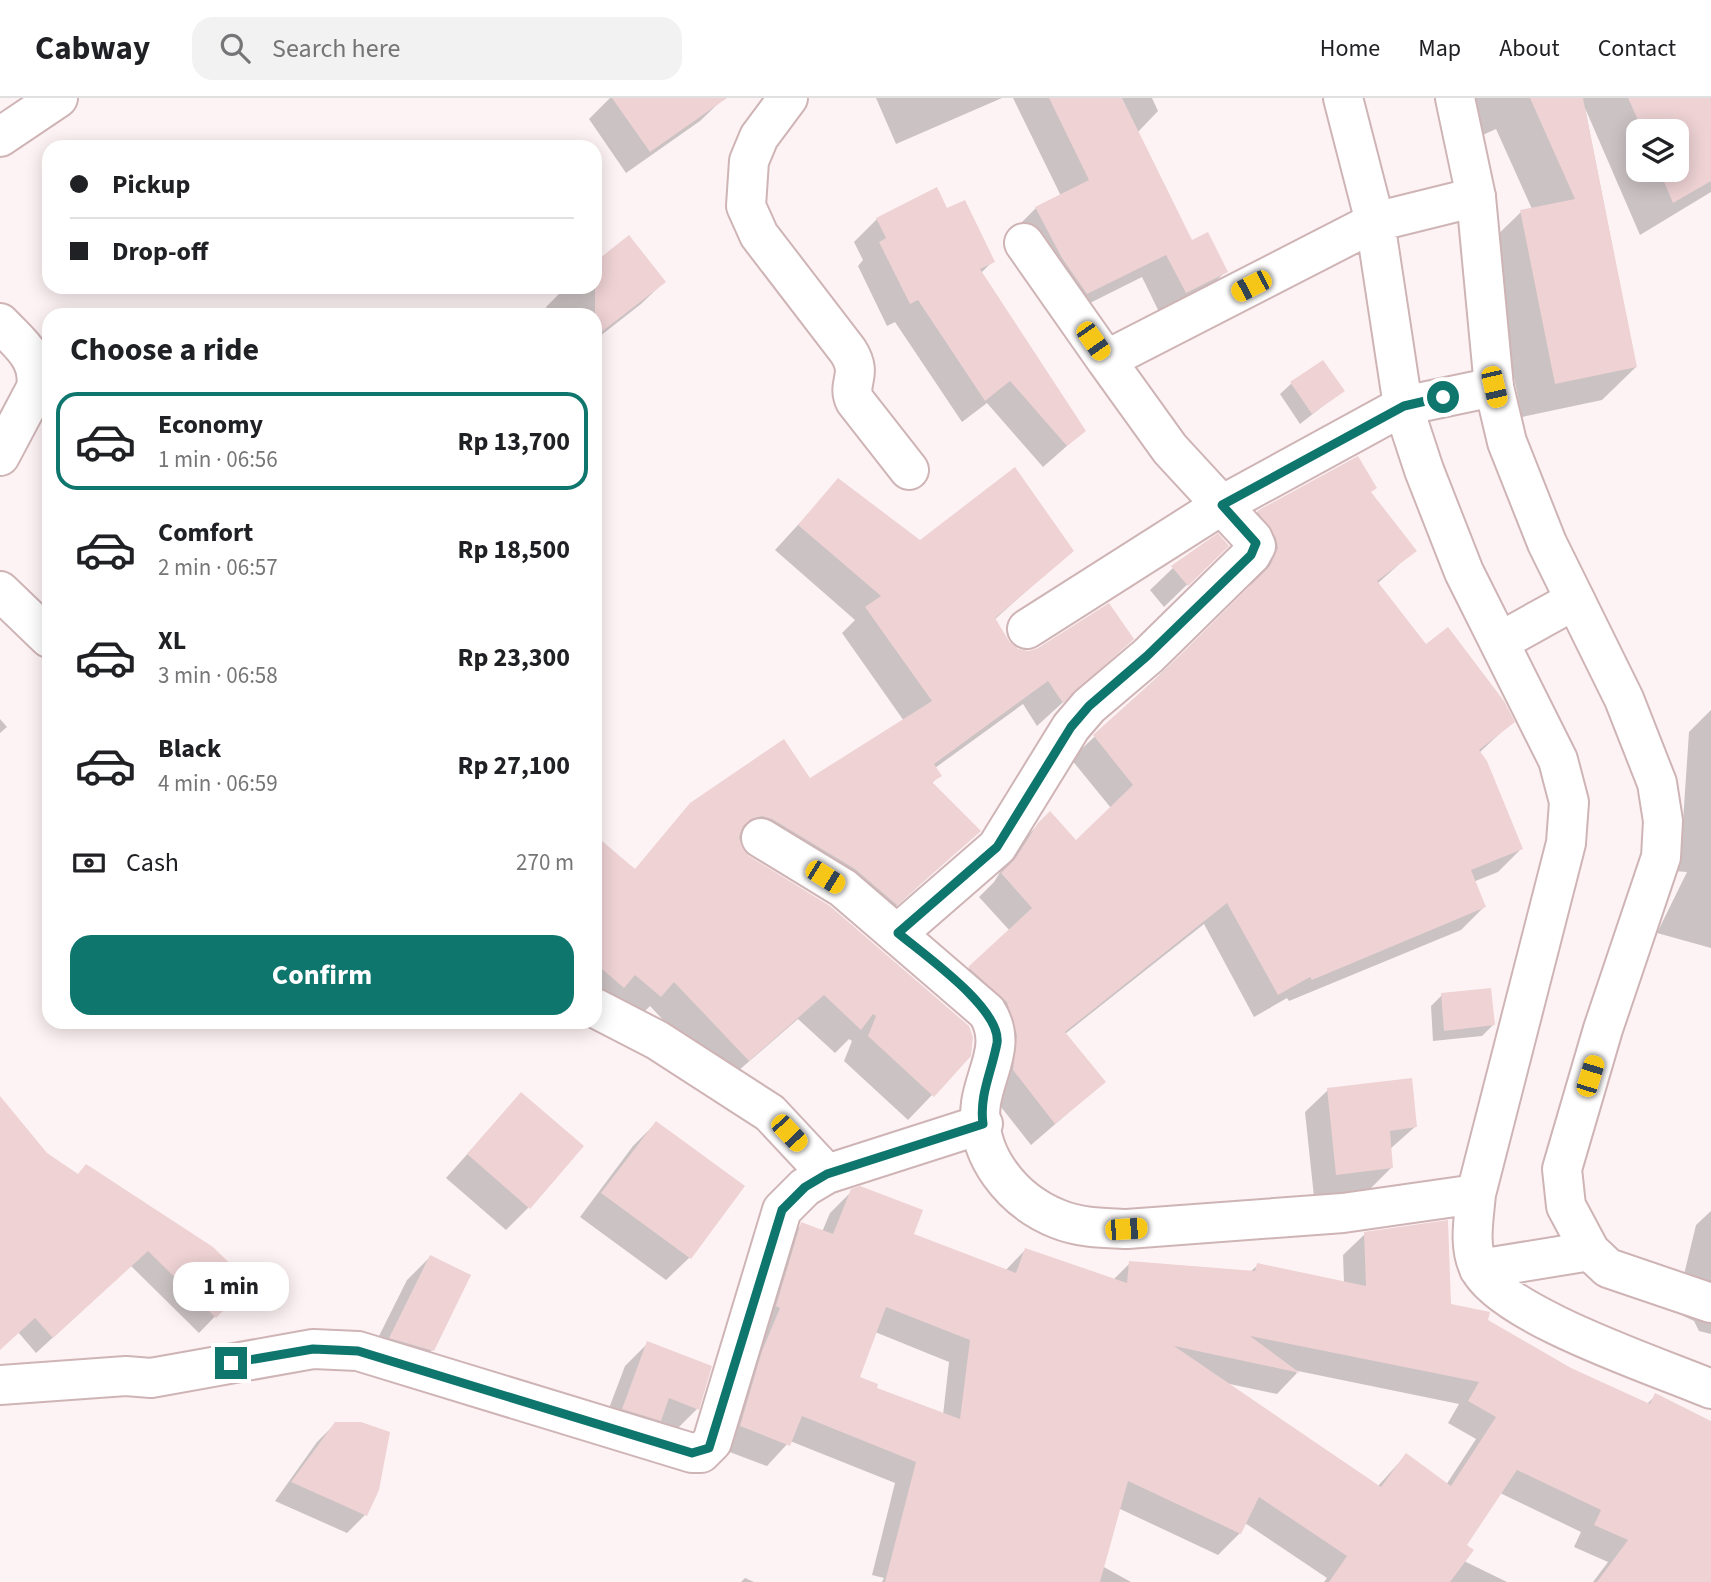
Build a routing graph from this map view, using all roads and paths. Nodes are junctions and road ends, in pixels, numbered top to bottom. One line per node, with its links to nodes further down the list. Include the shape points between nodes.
1 (58, 98): 5 (street)
2 (788, 98): 14 (street, via 759,137 748,161 747,206 759,235 848,351 856,365 851,390 855,401)
3 (1343, 98): 7 (street)
4 (1455, 98): 6 (street)
5 (0, 137)
6 (1466, 199): 7 (street); 11 (street)
7 (1386, 219): 10 (street); 12 (street)
8 (1024, 243): 10 (street)
9 (0, 323): 13 (street, via 29,353 37,377 36,388)
10 (1106, 360): 15 (street, via 1170,449)
11 (1488, 388): 12 (street); 17 (street)
12 (1414, 404): 15 (street); 20 (street, via 1424,470 1464,572)
13 (0, 456)
14 (909, 470)
15 (1222, 505): 18 (street); 22 (street, via 1256,543 1251,555 1089,706 1071,727 997,847)
16 (0, 592): 19 (street)
17 (1570, 603): 20 (street); 27 (street, via 1624,699 1657,783 1663,821 1661,857 1562,1169 1566,1206)
18 (1027, 629)
19 (42, 631)
20 (1509, 637): 26 (street, via 1558,760 1569,802 1566,843)
21 (761, 838): 22 (street, via 843,888)
22 (898, 933): 24 (street, via 977,1002 995,1025 998,1039 980,1105)
23 (602, 1012): 25 (street, via 657,1040 770,1113)
24 (983, 1124): 25 (street); 26 (street, via 995,1171 1031,1204 1059,1220 1091,1228 1343,1213)
25 (827, 1174): 30 (street, via 805,1187 782,1210 712,1442 701,1453 358,1351 313,1349 151,1378)
26 (1476, 1194): 28 (street, via 1473,1251)
27 (1581, 1253): 28 (street); 29 (street, via 1608,1268)
28 (1488, 1269): 31 (street, via 1506,1299 1535,1315)
29 (1711, 1303)
30 (0, 1385)
31 (1711, 1389)

